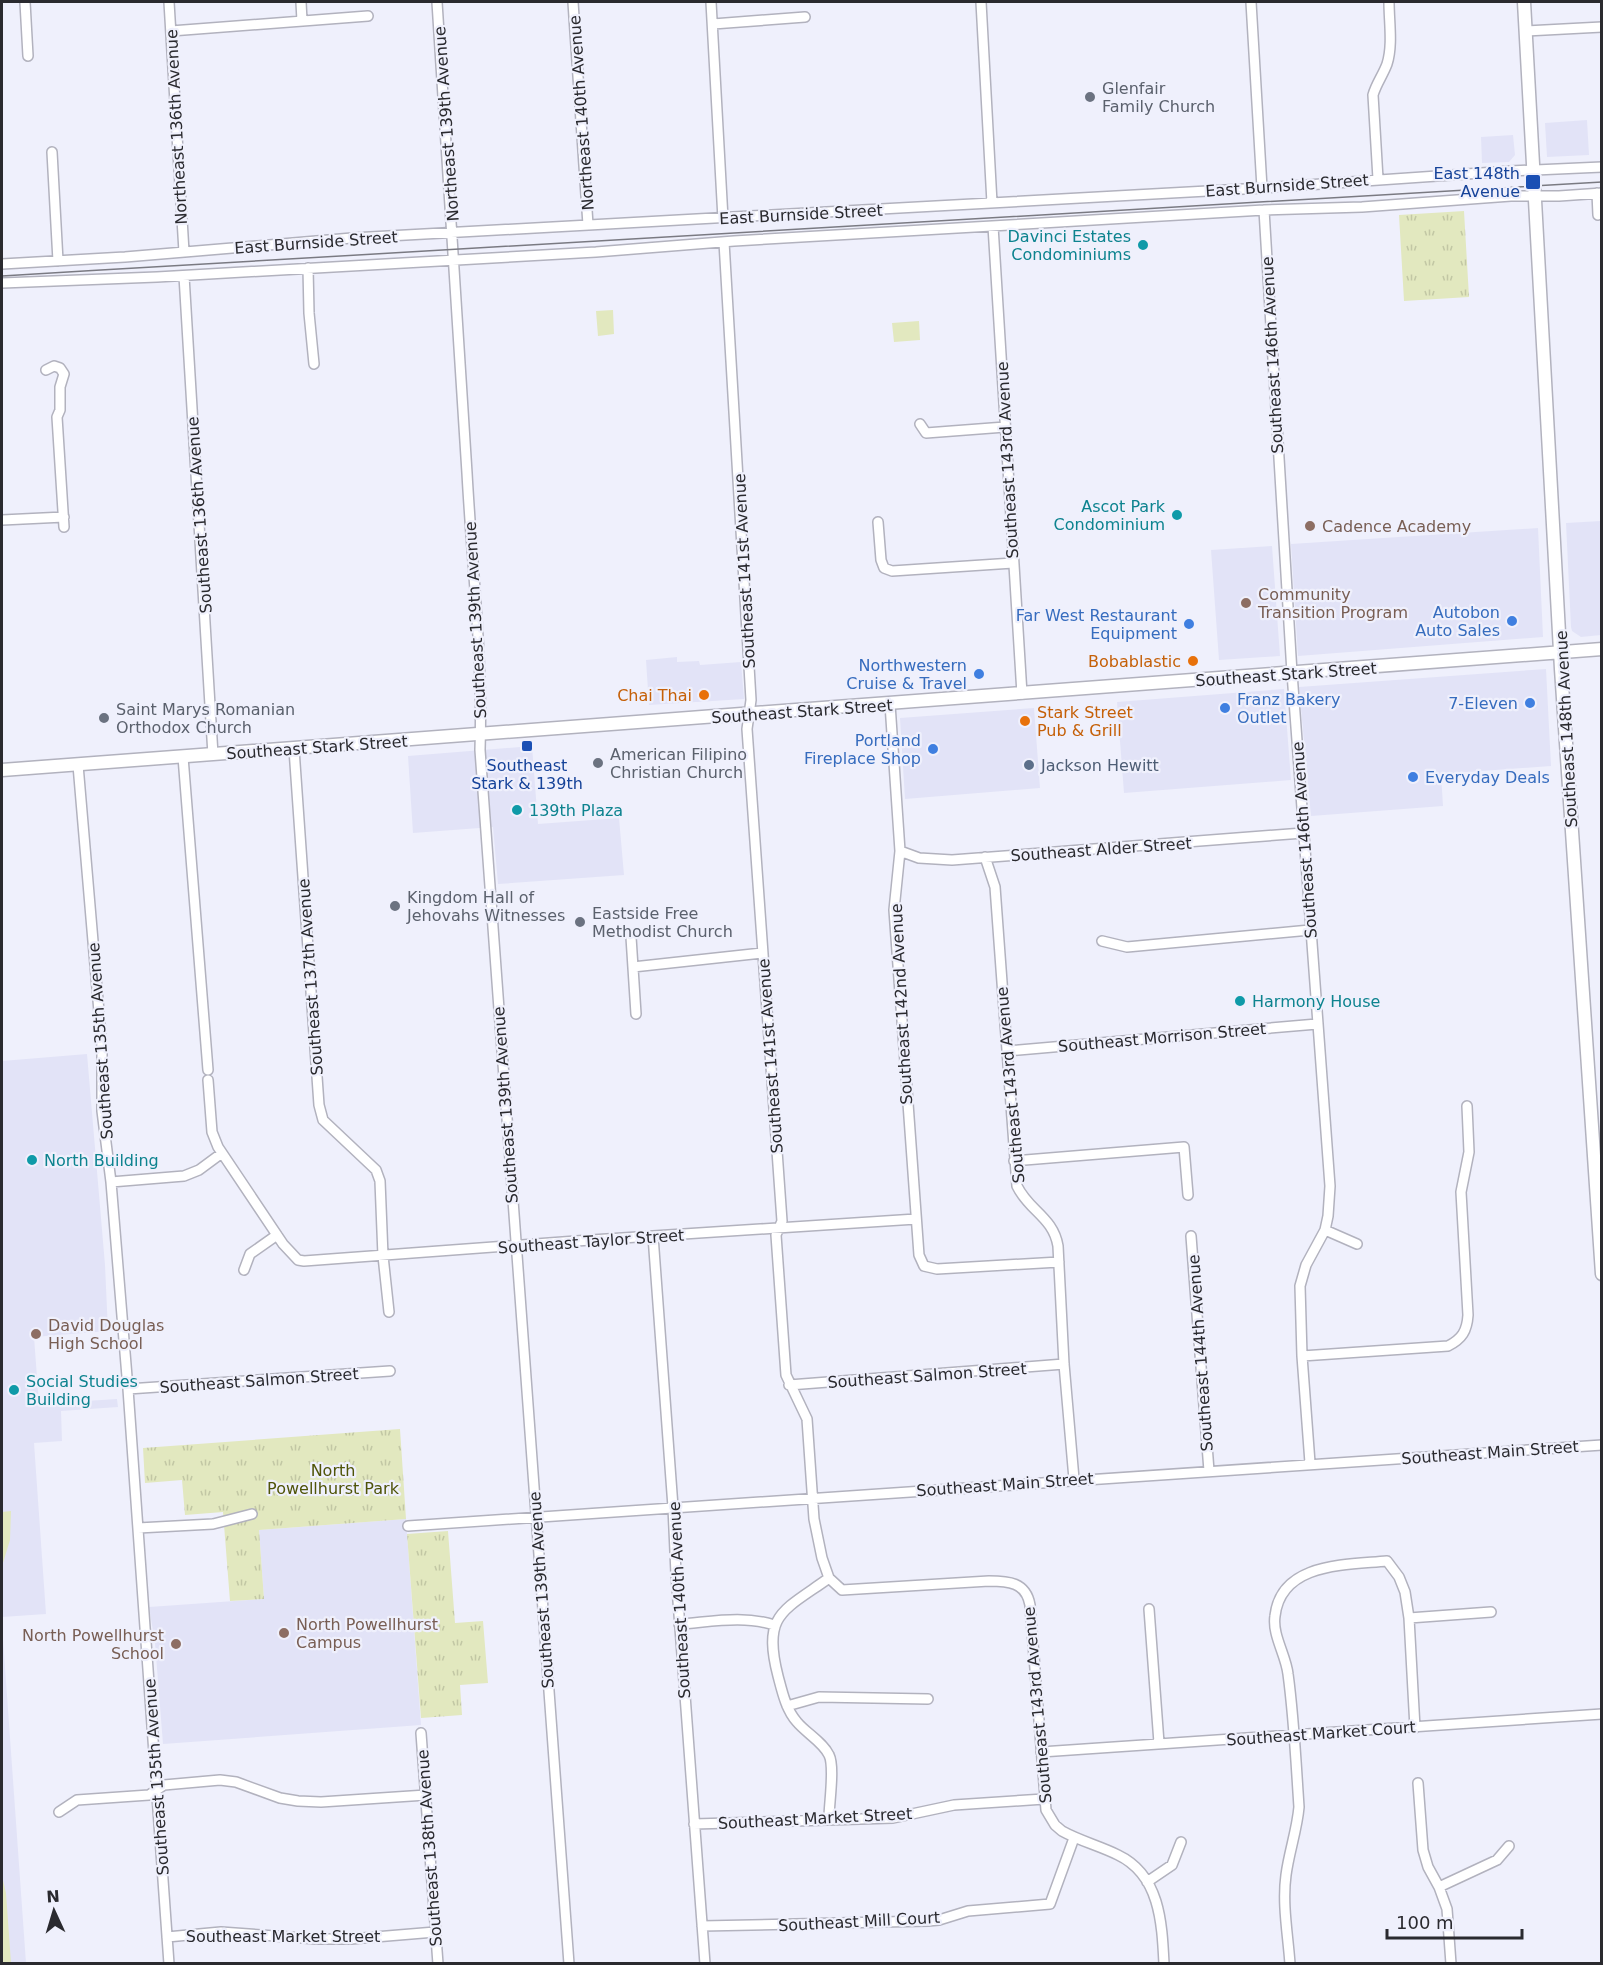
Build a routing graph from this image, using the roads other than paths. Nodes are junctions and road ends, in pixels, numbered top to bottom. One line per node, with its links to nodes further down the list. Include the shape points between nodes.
1 (25, 2): 18 (street)
2 (169, 2): 16 (street, Northeast 136th Avenue)
3 (301, 2): 13 (street)
4 (437, 2): 31 (street, Northeast 139th Avenue)
5 (573, 2): 29 (street, Northeast 140th Avenue)
6 (711, 2): 14 (street)
7 (981, 2): 25 (street)
8 (1251, 2): 23 (street)
9 (1389, 2): 21 (street, via 1389,53 1373,96)
10 (1524, 2): 17 (main road, Southeast 148th Avenue)
11 (368, 16): 13 (street)
12 (806, 17): 14 (street)
13 (302, 21): 16 (street)
14 (712, 24): 28 (street)
15 (1602, 27): 17 (street)
16 (171, 31): 34 (street, Northeast 136th Avenue)
17 (1526, 31): 22 (main road, Southeast 148th Avenue)
18 (28, 56)
19 (52, 152): 36 (street)
20 (1602, 167): 22 (street, East Burnside Street)
21 (1378, 179): 22 (street, East Burnside Street); 23 (street, East Burnside Street)
22 (1534, 183): 24 (street, East Burnside Street); 26 (street, East Burnside Street, via 1489,197); 49 (main road, Southeast 148th Avenue)
23 (1262, 188): 25 (street, East Burnside Street)
24 (1599, 193): 27 (street)
25 (992, 203): 28 (street, East Burnside Street)
26 (1264, 210): 30 (street, East Burnside Street); 50 (street, Southeast 146th Avenue)
27 (1598, 215)
28 (723, 219): 29 (street, East Burnside Street)
29 (588, 225): 31 (street, East Burnside Street)
30 (993, 226): 32 (street, East Burnside Street); 44 (street, Southeast 143rd Avenue)
31 (453, 233): 33 (street, Northeast 139th Avenue); 34 (street, East Burnside Street)
32 (724, 242): 35 (street, East Burnside Street); 53 (street, Southeast 141st Avenue, via 752,700)
33 (454, 246): 35 (street, Southeast 139th Avenue)
34 (184, 252): 36 (street, East Burnside Street)
35 (455, 260): 38 (street, East Burnside Street); 54 (street, Southeast 139th Avenue)
36 (58, 261): 37 (street, East Burnside Street)
37 (2, 264)
38 (308, 268): 39 (street, East Burnside Street); 41 (street)
39 (184, 276): 40 (street, East Burnside Street); 56 (street, Southeast 136th Avenue)
40 (2, 283)
41 (314, 364)
42 (46, 370): 45 (street, via 54,366 64,374 57,417 64,522)
43 (920, 423): 44 (street, via 926,433)
44 (1005, 428): 47 (street, Southeast 143rd Avenue)
45 (2, 520)
46 (878, 522): 47 (street, via 881,560 884,568 892,571)
47 (1013, 563): 51 (street, Southeast 143rd Avenue)
48 (1602, 650): 49 (main road, Southeast Stark Street)
49 (1561, 653): 50 (main road, Southeast Stark Street); 89 (main road, Southeast 148th Avenue)
50 (1292, 673): 51 (main road, Southeast Stark Street); 60 (street, Southeast 146th Avenue)
51 (1022, 694): 52 (main road, Southeast Stark Street)
52 (890, 704): 53 (main road, Southeast Stark Street); 61 (street, Southeast 142nd Avenue)
53 (749, 714): 54 (main road, Southeast Stark Street); 66 (street, Southeast 141st Avenue)
54 (481, 735): 55 (main road, Southeast Stark Street); 85 (street, Southeast 139th Avenue)
55 (294, 749): 56 (main road, Southeast Stark Street); 86 (street, Southeast 137th Avenue, via 319,1106 323,1120 376,1170 380,1181)
56 (213, 754): 57 (main road, Southeast Stark Street)
57 (183, 757): 58 (main road, Southeast Stark Street); 71 (street)
58 (78, 765): 59 (main road, Southeast Stark Street); 76 (street, Southeast 135th Avenue, via 102,1047 102,1112)
59 (2, 770)
60 (1303, 833): 62 (street, Southeast Alder Street); 63 (street, Southeast 146th Avenue)
61 (900, 851): 62 (street, Southeast Alder Street, via 935,860); 78 (street, Southeast 142nd Avenue, via 894,910)
62 (985, 857): 70 (street, Southeast 143rd Avenue, via 995,887)
63 (1310, 930): 65 (street, via 1127,947); 69 (street, Southeast 146th Avenue)
64 (631, 937): 67 (street)
65 (1102, 941)
66 (762, 953): 67 (street); 79 (street, Southeast 141st Avenue, via 782,1221)
67 (633, 967): 68 (street)
68 (636, 1014)
69 (1317, 1024): 70 (street, Southeast Morrison Street); 80 (street, Southeast 146th Avenue, via 1330,1186)
70 (1007, 1051): 75 (street, Southeast 143rd Avenue)
71 (207, 1070)
72 (208, 1080): 74 (street, via 212,1132)
73 (1467, 1106): 91 (street, via 1469,1152 1461,1192 1468,1315 1464,1334 1448,1346)
74 (222, 1153): 76 (street, via 184,1176); 81 (street)
75 (1014, 1161): 77 (street, via 1184,1147); 87 (street, Southeast 143rd Avenue, via 1022,1197 1056,1235)
76 (111, 1182): 95 (street, Southeast 135th Avenue)
77 (1188, 1195)
78 (915, 1219): 79 (street, Southeast Taylor Street); 87 (street, Southeast 142nd Avenue, via 919,1256 924,1266 947,1269)
79 (779, 1228): 82 (street, Southeast Taylor Street); 94 (street, Southeast 141st Avenue, via 776,1235)
80 (1325, 1230): 84 (street); 91 (street, Southeast 146th Avenue, via 1300,1286)
81 (277, 1236): 86 (street, Southeast Taylor Street, via 298,1260); 88 (street, via 250,1254)
82 (653, 1236): 85 (street, Southeast Taylor Street); 101 (street, Southeast 140th Avenue)
83 (1191, 1236): 98 (street, Southeast 144th Avenue)
84 (1357, 1244)
85 (515, 1246): 86 (street, Southeast Taylor Street); 103 (street, Southeast 139th Avenue)
86 (383, 1256): 90 (street)
87 (1059, 1262): 92 (street, Southeast 143rd Avenue)
88 (244, 1270)
89 (1602, 1274)
90 (389, 1312)
91 (1302, 1356): 97 (street, Southeast 146th Avenue)
92 (1064, 1364): 94 (street, Southeast Salmon Street); 99 (street, Southeast 143rd Avenue)
93 (390, 1371): 95 (street, Southeast Salmon Street)
94 (789, 1385): 100 (street, Southeast 141st Avenue, via 807,1419)
95 (128, 1389): 105 (street, Southeast 135th Avenue)
96 (1602, 1445): 97 (street, Southeast Main Street)
97 (1310, 1463): 98 (street, Southeast Main Street)
98 (1209, 1471): 99 (street, Southeast Main Street)
99 (1074, 1479): 100 (street, Southeast Main Street)
100 (813, 1497): 101 (street, Southeast Main Street); 106 (street, Southeast 141st Avenue, via 818,1540)
101 (674, 1507): 103 (street, Southeast Main Street); 110 (street, Southeast 140th Avenue)
102 (252, 1514): 105 (street, via 213,1524)
103 (536, 1516): 104 (street, Southeast Main Street); 137 (street, Southeast 139th Avenue)
104 (408, 1526)
105 (138, 1528): 121 (street, Southeast 135th Avenue)
106 (829, 1578): 111 (street, via 785,1610); 119 (street, Southeast 143rd Avenue, via 842,1590 1005,1581 1017,1584 1029,1599)
107 (1149, 1609): 118 (street)
108 (1491, 1612): 109 (street)
109 (1409, 1618): 115 (street); 117 (street, via 1405,1592 1387,1561 1320,1569 1292,1581 1280,1596 1274,1617 1288,1672)
110 (679, 1624): 111 (street, via 756,1620); 126 (street, Southeast 140th Avenue)
111 (774, 1625): 113 (street, via 774,1659)
112 (928, 1699): 113 (street, via 819,1697)
113 (787, 1706): 125 (street, via 795,1721 828,1753 832,1766)
114 (1602, 1714): 115 (street, Southeast Market Court)
115 (1415, 1728): 117 (street, Southeast Market Court)
116 (421, 1733): 122 (street, Southeast 138th Avenue)
117 (1294, 1735): 118 (street, Southeast Market Court); 140 (street, via 1299,1807 1284,1893)
118 (1159, 1743): 119 (street, Southeast Market Court)
119 (1041, 1752): 123 (street, Southeast 143rd Avenue)
120 (1418, 1783): 131 (street, via 1423,1850)
121 (158, 1789): 122 (street, via 164,1785 220,1780 298,1801); 124 (street, via 149,1795 77,1800); 134 (street, Southeast 135th Avenue)
122 (426, 1795): 133 (street, Southeast 138th Avenue)
123 (1044, 1799): 125 (street, Southeast Market Street, via 954,1805 893,1818); 127 (street, Southeast 143rd Avenue, via 1055,1825)
124 (59, 1812)
125 (829, 1818): 126 (street, Southeast Market Street)
126 (694, 1824): 132 (street, Southeast 140th Avenue)
127 (1074, 1838): 130 (street, Southeast 143rd Avenue, via 1117,1854 1130,1862); 132 (street, Southeast Mill Court, via 1050,1904 968,1911 928,1921)
128 (1181, 1842): 130 (street, via 1172,1865)
129 (1509, 1846): 131 (street, via 1497,1860)
130 (1147, 1882): 139 (street, Southeast 143rd Avenue, via 1160,1915)
131 (1439, 1887): 141 (street, via 1447,1909)
132 (702, 1926): 138 (street, Southeast 140th Avenue)
133 (435, 1932): 134 (street, Southeast Market Street, via 351,1939 221,1932); 136 (street, Southeast 138th Avenue)
134 (168, 1936): 135 (street, Southeast 135th Avenue)
135 (169, 1964)
136 (438, 1964)
137 (569, 1964)
138 (705, 1964)
139 (1164, 1964)
140 (1290, 1964)
141 (1451, 1964)

